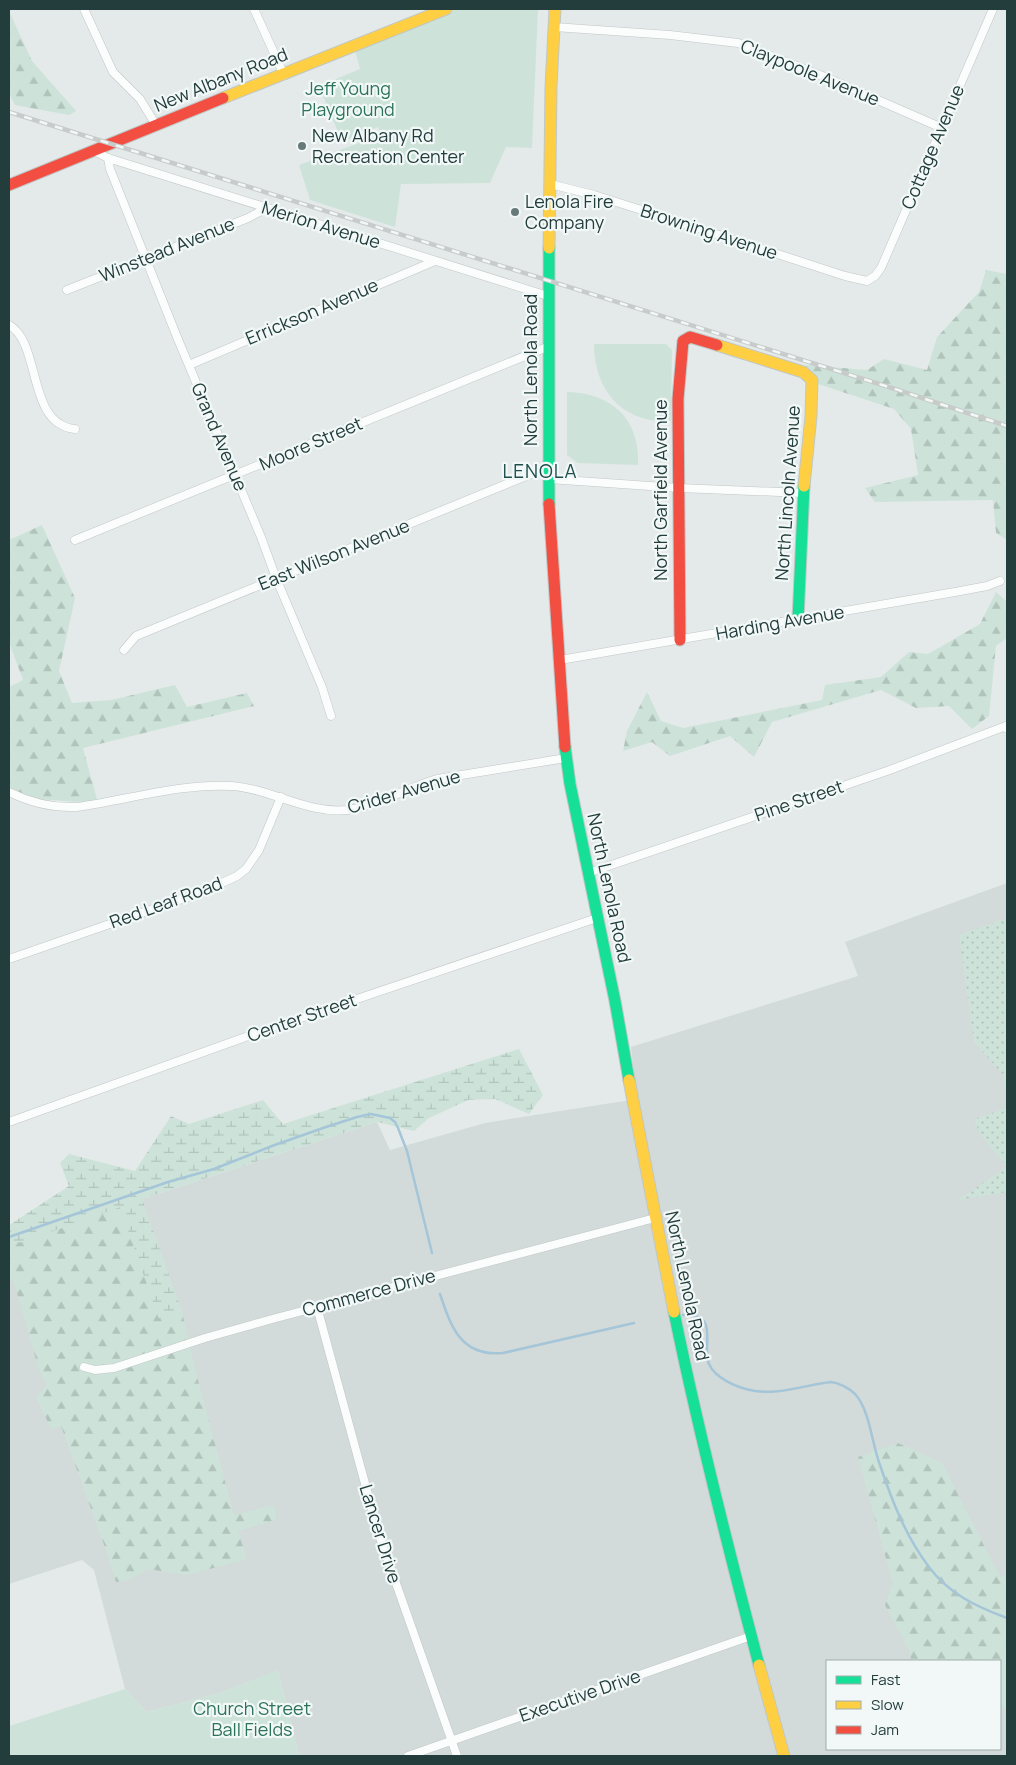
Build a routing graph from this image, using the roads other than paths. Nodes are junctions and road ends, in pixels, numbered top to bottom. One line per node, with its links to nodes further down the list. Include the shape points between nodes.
1 (84, 9): 8 (street, via 113,72 140,99)
2 (254, 9): 7 (street)
3 (446, 9): 7 (main road, New Albany Road)
4 (555, 9): 6 (main road, North Lenola Road)
5 (993, 9): 9 (street, Cottage Avenue)
6 (554, 27): 9 (street, Claypoole Avenue, via 738,43); 13 (main road, North Lenola Road)
7 (284, 75): 8 (main road, New Albany Road)
8 (156, 125): 10 (main road, New Albany Road)
9 (942, 128): 17 (street, Cottage Avenue, via 881,268)
10 (94, 151): 11 (street, Merion Avenue); 12 (main road, New Albany Road)
11 (108, 158): 14 (street, Merion Avenue); 15 (street, Grand Avenue)
12 (9, 184)
13 (550, 184): 17 (street, Browning Avenue); 19 (main road, North Lenola Road)
14 (267, 208): 15 (street, Winstead Avenue); 16 (street, Merion Avenue)
15 (146, 260): 18 (street, Winstead Avenue); 23 (street, Grand Avenue)
16 (435, 261): 19 (street, Merion Avenue); 23 (street, Errickson Avenue)
17 (867, 281)
18 (67, 290)
19 (548, 296): 22 (main road, North Lenola Road)
20 (9, 324): 24 (street, via 22,339 38,392 48,411 55,420)
21 (683, 342): 27 (main road, North Garfield Avenue, via 678,399); 28 (main road, North Lincoln Avenue, via 697,337 804,372 812,380)
22 (547, 347): 25 (main road, North Lenola Road); 26 (street, Moore Street)
23 (188, 365): 26 (street, Grand Avenue)
24 (75, 429)
25 (549, 474): 27 (street); 30 (street, East Wilson Avenue, via 536,472); 35 (main road, North Lenola Road)
26 (235, 475): 29 (street, Moore Street); 30 (street, Grand Avenue)
27 (679, 488): 28 (street); 33 (main road, North Garfield Avenue)
28 (804, 493): 32 (main road, North Lincoln Avenue)
29 (75, 540)
30 (276, 578): 34 (street, East Wilson Avenue, via 136,636); 36 (street, Grand Avenue)
31 (1000, 581): 32 (street, Harding Avenue, via 970,590)
32 (798, 620): 33 (street, Harding Avenue)
33 (680, 640): 35 (street, Harding Avenue)
34 (124, 650)
35 (560, 660): 38 (main road, North Lenola Road)
36 (331, 716)
37 (1007, 729): 41 (street, Pine Street, via 1006,726 887,771)
38 (566, 758): 40 (street, Crider Avenue, via 424,782 355,809 325,810); 41 (main road, North Lenola Road)
39 (9, 792): 40 (street, Crider Avenue, via 39,804 64,808 201,786 244,788)
40 (281, 797): 43 (street, Red Leaf Road, via 259,850 237,876 202,892)
41 (588, 873): 42 (main road, North Lenola Road)
42 (597, 918): 44 (street, Center Street); 45 (main road, North Lenola Road)
43 (9, 959)
44 (9, 1122)
45 (655, 1218): 46 (street, Commerce Drive); 48 (main road, North Lenola Road, via 696,1414)
46 (317, 1307): 47 (street, Commerce Drive, via 114,1368 95,1370); 49 (street, Lancer Drive, via 379,1535)
47 (84, 1367)
48 (751, 1636): 49 (street, Executive Drive); 52 (main road, North Lenola Road)
49 (452, 1741): 50 (street, Executive Drive); 51 (street, Lancer Drive)
50 (408, 1756)
51 (457, 1756)
52 (784, 1756)

